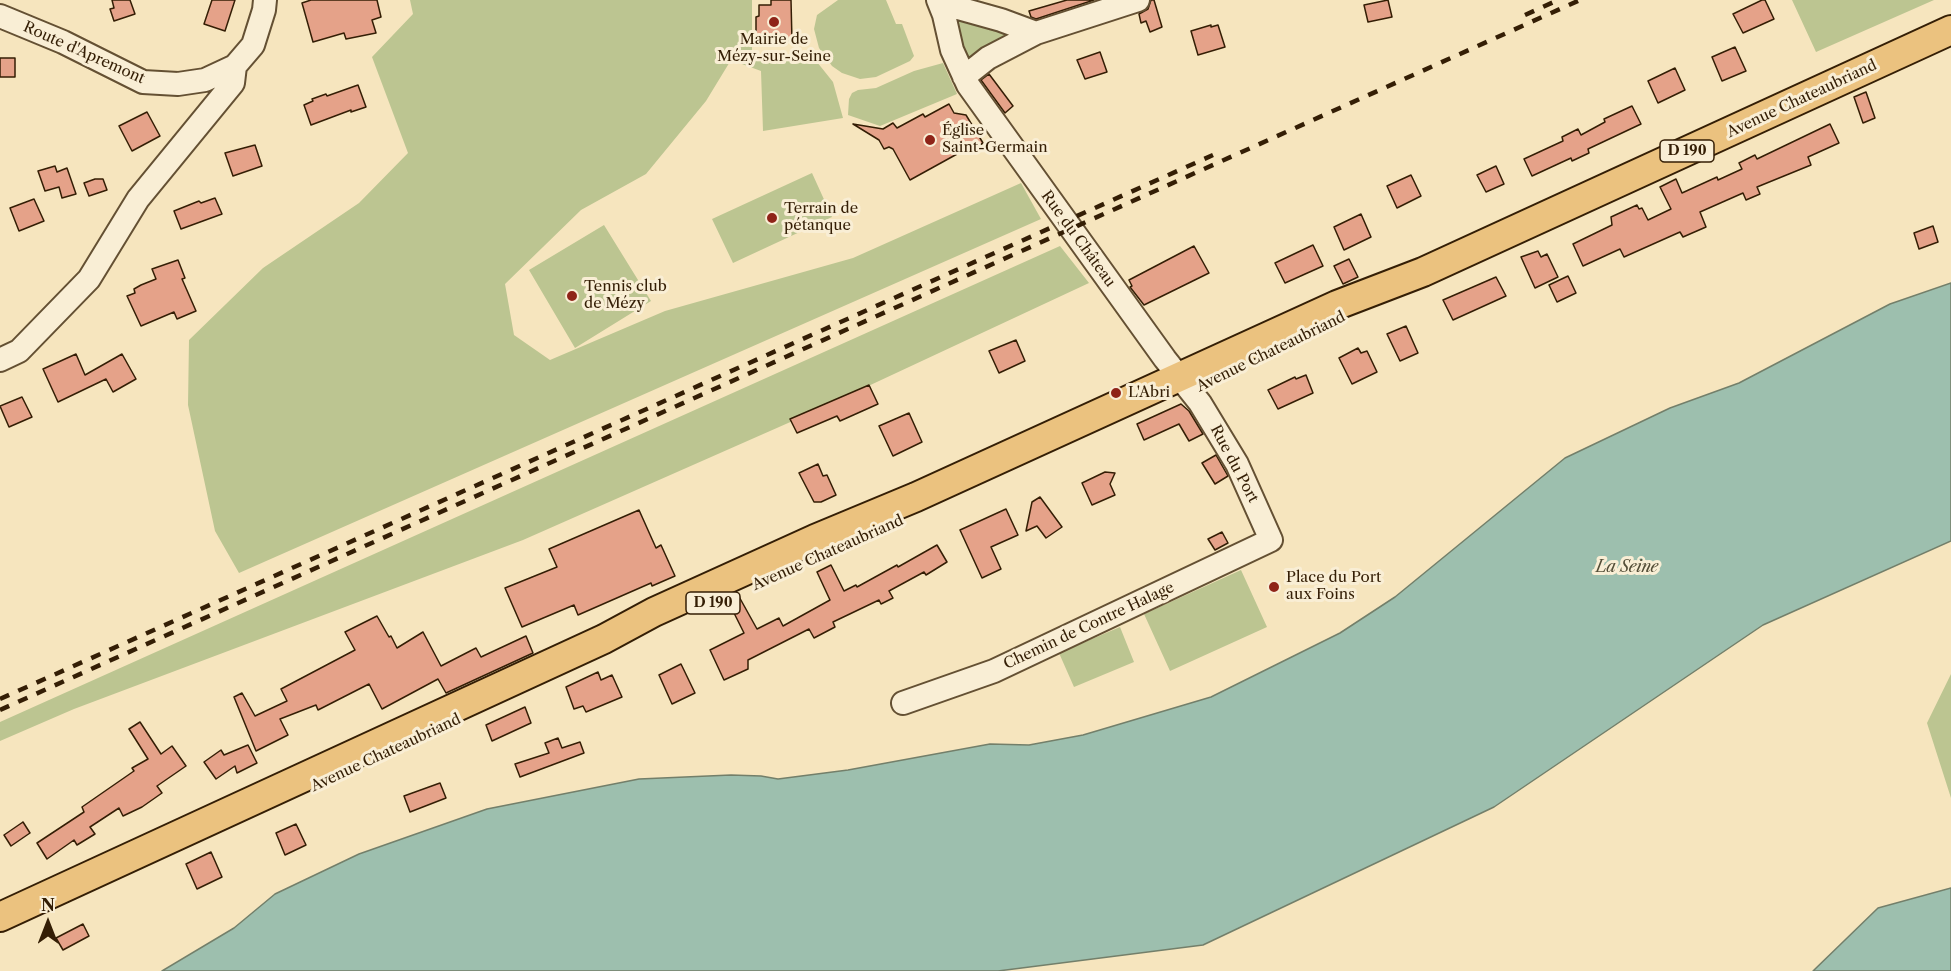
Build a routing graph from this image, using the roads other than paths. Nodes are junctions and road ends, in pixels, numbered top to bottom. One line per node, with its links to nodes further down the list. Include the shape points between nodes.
1 (265, 0): 7 (street, Route d'Apremont, via 253,45)
2 (1138, 0): 6 (street)
3 (939, 1): 6 (street); 8 (street, Rue du Château, via 952,50)
4 (0, 16): 7 (street, Route d'Apremont, via 143,82 178,84 205,80)
5 (1951, 30): 10 (main road, Avenue Chateaubriand / D 190, via 1423,272 1342,318)
6 (1036, 33): 8 (street, via 988,58)
7 (235, 66): 9 (street, via 233,82 138,199 89,279 19,351)
8 (966, 81): 10 (street, Rue du Château)
9 (0, 360)
10 (1186, 384): 11 (street, Rue du Port, via 1237,464); 13 (main road, Avenue Chateaubriand / D 190, via 815,539); 14 (main road, Avenue Chateaubriand / D 190, via 905,519 750,586)
11 (1271, 540): 12 (street, Chemin de Contre Halage, via 994,671)
12 (903, 703)
13 (0, 917)
14 (0, 930)

